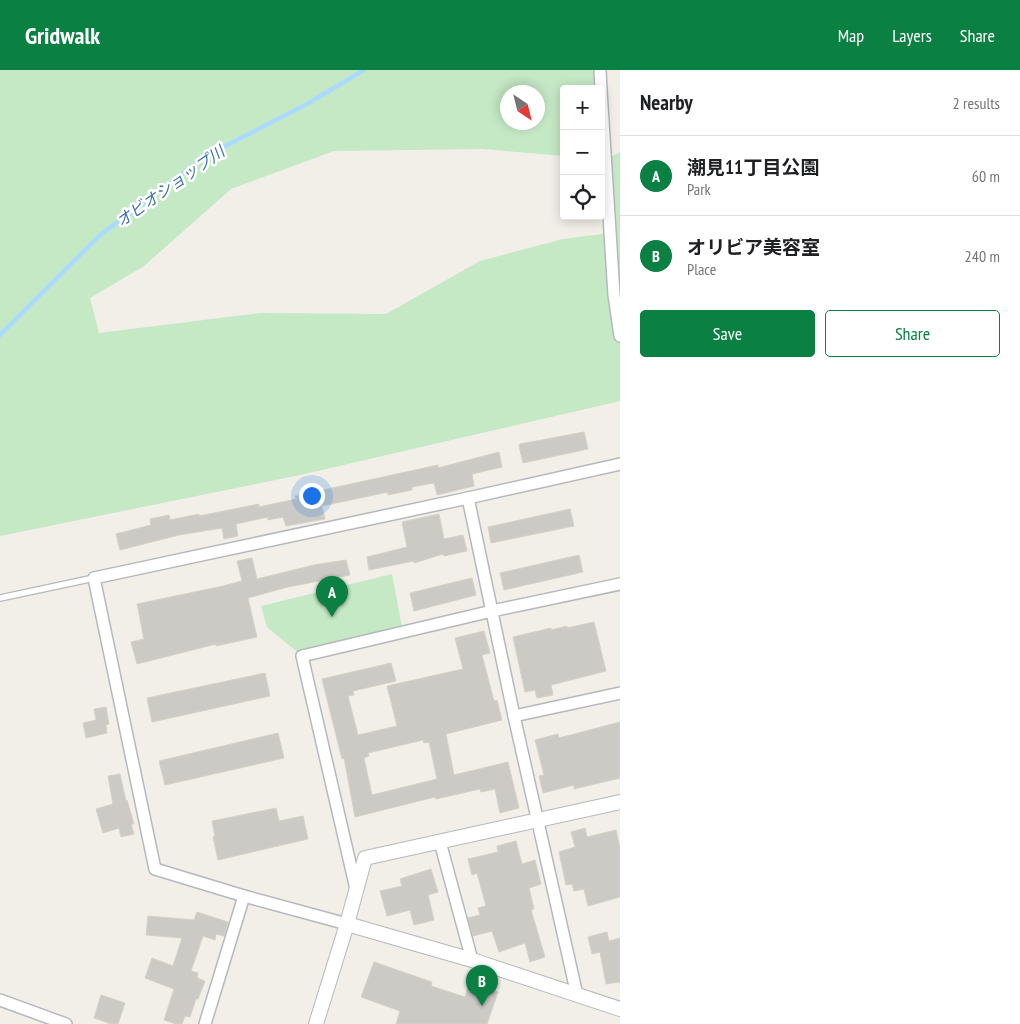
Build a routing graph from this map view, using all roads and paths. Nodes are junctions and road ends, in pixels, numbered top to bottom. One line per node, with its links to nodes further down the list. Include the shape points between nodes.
1 (600, 70): 2 (street)
2 (601, 85)
3 (604, 130): 4 (street, via 614,295)
4 (620, 336)
5 (620, 464): 6 (street)
6 (468, 498): 7 (street); 10 (street)
7 (94, 578): 9 (lane); 17 (street, via 154,869)
8 (620, 584): 10 (street)
9 (0, 598)
10 (492, 611): 12 (street); 16 (street, via 302,656)
11 (620, 693): 12 (street)
12 (514, 716): 14 (street)
13 (620, 802): 14 (street)
14 (537, 819): 15 (street); 20 (street)
15 (440, 842): 16 (street, via 364,858); 19 (street)
16 (356, 889): 18 (street)
17 (244, 896): 18 (street); 24 (street)
18 (347, 924): 19 (street); 25 (street)
19 (472, 960): 20 (street)
20 (577, 995): 22 (street)
21 (0, 1000): 23 (street)
22 (620, 1009)
23 (66, 1024)
24 (205, 1024)
25 (316, 1024)

